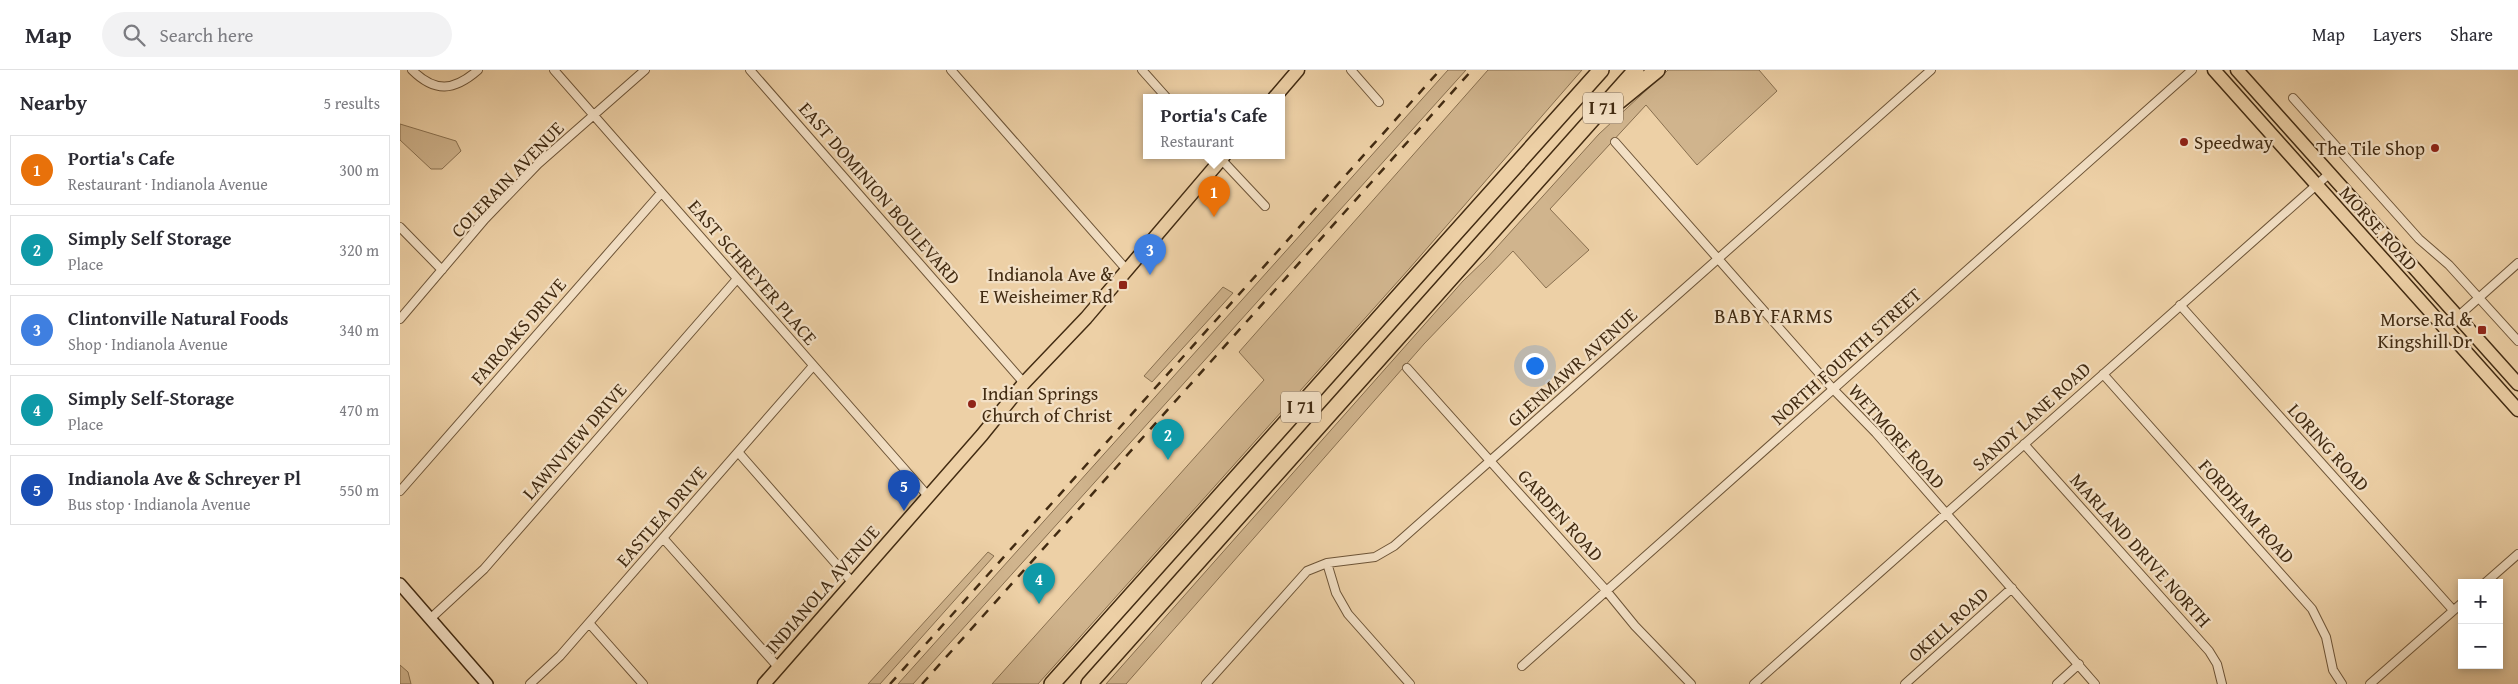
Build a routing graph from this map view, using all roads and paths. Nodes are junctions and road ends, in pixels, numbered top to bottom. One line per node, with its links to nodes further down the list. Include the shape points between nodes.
1 (412, 70): 2 (street, via 435,86 452,87)
2 (478, 70)
3 (554, 70): 21 (street, EAST SCHREYER PLACE)
4 (646, 70): 21 (street, COLERAIN AVENUE)
5 (750, 70): 45 (street, EAST DOMINION BOULEVARD)
6 (951, 70): 34 (street)
7 (1142, 70): 17 (street)
8 (1298, 70): 18 (main road)
9 (1351, 70): 20 (street)
10 (1601, 70): 74 (highway, I 71)
11 (1636, 70): 23 (highway, I 71)
12 (1658, 70): 23 (highway)
13 (1931, 70): 31 (street, GLENMAWR AVENUE)
14 (2192, 70): 47 (street, NORTH FOURTH STREET)
15 (2214, 70): 27 (main road, MORSE ROAD)
16 (2237, 70): 26 (main road, MORSE ROAD)
17 (1163, 94)
18 (1277, 94)
19 (2293, 98): 36 (street, via 2419,239 2449,264)
20 (1379, 102)
21 (594, 115): 28 (street, EAST SCHREYER PLACE); 33 (street, COLERAIN AVENUE, via 538,164)
22 (1614, 142): 31 (street, WETMORE ROAD)
23 (1569, 145): 75 (highway, I 71)
24 (1219, 159): 34 (main road, INDIANOLA AVENUE)
25 (1223, 159): 29 (street)
26 (2330, 173): 27 (street, SANDY LANE ROAD); 38 (main road, MORSE ROAD)
27 (2316, 185): 37 (street, SANDY LANE ROAD); 40 (main road, MORSE ROAD)
28 (661, 192): 35 (street, EAST SCHREYER PLACE); 52 (street, FAIROAKS DRIVE)
29 (1265, 206)
30 (400, 227): 33 (street)
31 (1718, 258): 47 (street, WETMORE ROAD); 51 (street, GLENMAWR AVENUE)
32 (2518, 263): 36 (street)
33 (442, 270): 39 (street, COLERAIN AVENUE)
34 (1126, 270): 45 (main road, INDIANOLA AVENUE)
35 (737, 279): 42 (street, EAST SCHREYER PLACE); 65 (street, LAWNVIEW DRIVE, via 484,569)
36 (2478, 298): 38 (street); 41 (street)
37 (2180, 305): 44 (street, SANDY LANE ROAD); 64 (street, LORING ROAD)
38 (2458, 316): 40 (street); 46 (main road, MORSE ROAD)
39 (400, 319)
40 (2445, 328): 48 (main road, MORSE ROAD)
41 (2518, 341)
42 (813, 366): 50 (street, EASTLEA DRIVE); 53 (street, EAST SCHREYER PLACE)
43 (1407, 368): 51 (street, GARDEN ROAD)
44 (2103, 374): 49 (street, SANDY LANE ROAD); 84 (street, FORDHAM ROAD, via 2312,608 2326,637 2333,670)
45 (1024, 383): 53 (main road, INDIANOLA AVENUE)
46 (2518, 384)
47 (1833, 389): 54 (street, WETMORE ROAD); 62 (street, NORTH FOURTH STREET)
48 (2518, 410)
49 (2024, 444): 54 (street, SANDY LANE ROAD); 83 (street, MARLAND DRIVE NORTH, via 2209,651 2217,664)
50 (738, 452): 55 (street, EASTLEA DRIVE); 59 (street)
51 (1491, 460): 57 (street, GLENMAWR AVENUE, via 1394,546 1375,557); 62 (street, GARDEN ROAD)
52 (400, 491)
53 (928, 496): 59 (main road, INDIANOLA AVENUE)
54 (1946, 514): 61 (street, WETMORE ROAD); 79 (street, SANDY LANE ROAD)
55 (663, 538): 66 (street, EASTLEA DRIVE); 69 (street)
56 (2518, 554): 58 (street)
57 (1327, 563): 76 (street, GLENMAWR AVENUE, via 1307,571); 77 (street, via 1336,593 1348,614)
58 (2490, 579)
59 (852, 582): 69 (main road, INDIANOLA AVENUE)
60 (400, 584): 65 (main road)
61 (2012, 588): 67 (street, WETMORE ROAD); 80 (street, OKELL ROAD)
62 (1605, 590): 68 (street, NORTH FOURTH STREET); 78 (street, GARDEN ROAD)
63 (2458, 606): 64 (street)
64 (2453, 610): 85 (street)
65 (430, 619): 70 (main road)
66 (589, 623): 71 (street, EASTLEA DRIVE); 72 (street)
67 (2079, 664): 81 (street); 82 (street, WETMORE ROAD)
68 (1522, 666)
69 (778, 667): 73 (main road, INDIANOLA AVENUE)
70 (487, 684)
71 (530, 684)
72 (643, 684)
73 (764, 684)
74 (1052, 684)
75 (1089, 684)
76 (1206, 684)
77 (1410, 684)
78 (1691, 684)
79 (1754, 684)
80 (1906, 684)
81 (2056, 684)
82 (2094, 684)
83 (2222, 684)
84 (2342, 684)
85 (2370, 684)

